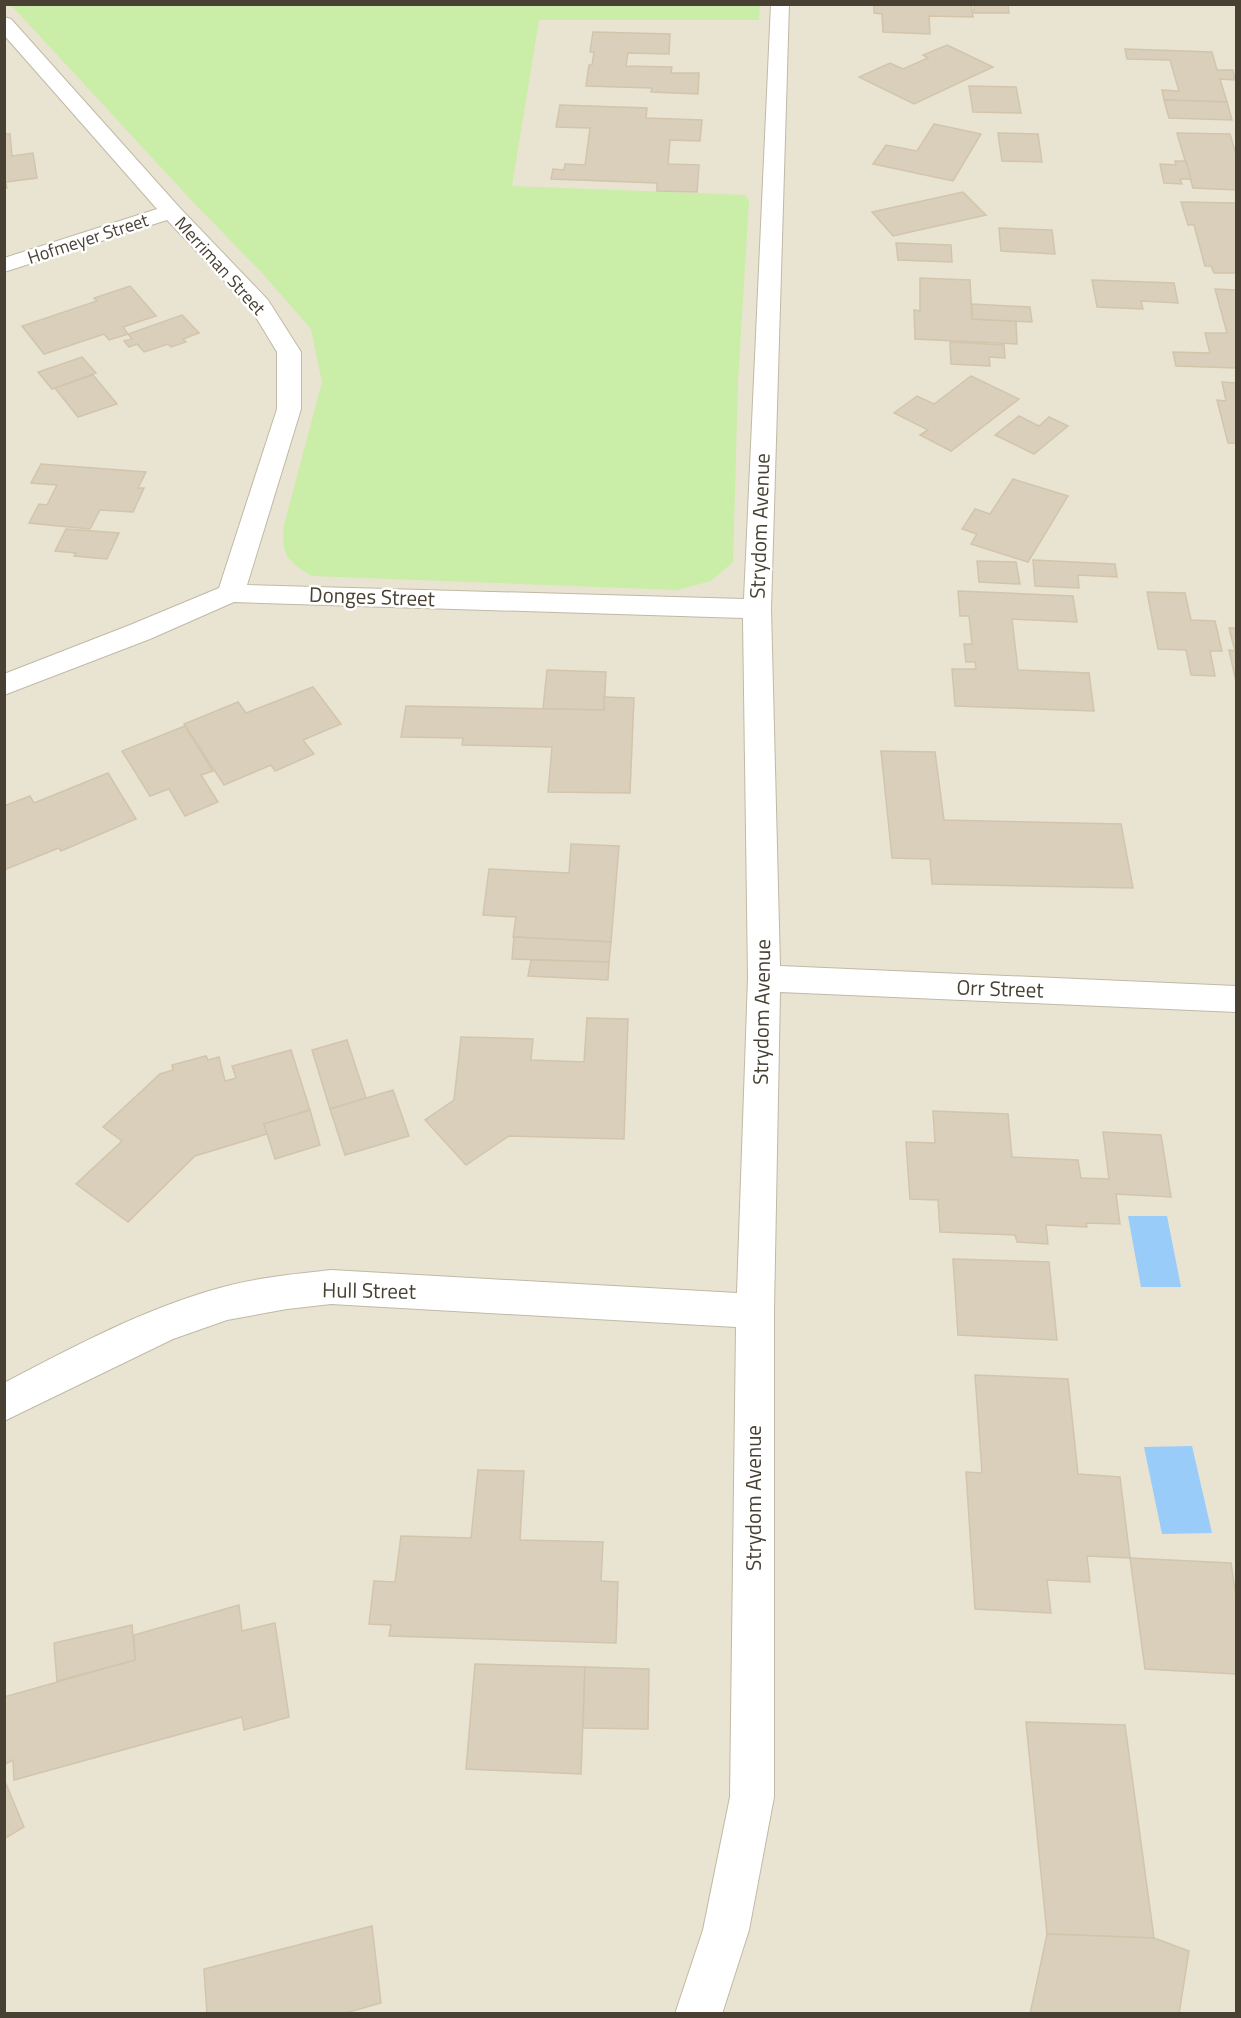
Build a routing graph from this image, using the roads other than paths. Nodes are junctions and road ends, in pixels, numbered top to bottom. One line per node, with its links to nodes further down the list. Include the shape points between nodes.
1 (780, 4): 6 (street, Strydom Avenue)
2 (4, 23): 3 (street, Merriman Street)
3 (171, 212): 4 (street, Hofmeyer Street); 5 (street, Merriman Street, via 260,305 289,352 289,409)
4 (4, 265)
5 (231, 593): 6 (street, Donges Street); 7 (street, Donges Street)
6 (757, 609): 8 (street, Strydom Avenue)
7 (4, 686)
8 (764, 978): 9 (street, Orr Street); 10 (street, Strydom Avenue)
9 (1236, 999)
10 (755, 1311): 11 (street, Hull Street, via 331,1287 272,1294 215,1306 142,1334); 12 (street, Strydom Avenue, via 752,1797 726,1930)
11 (4, 1403)
12 (698, 2013)

